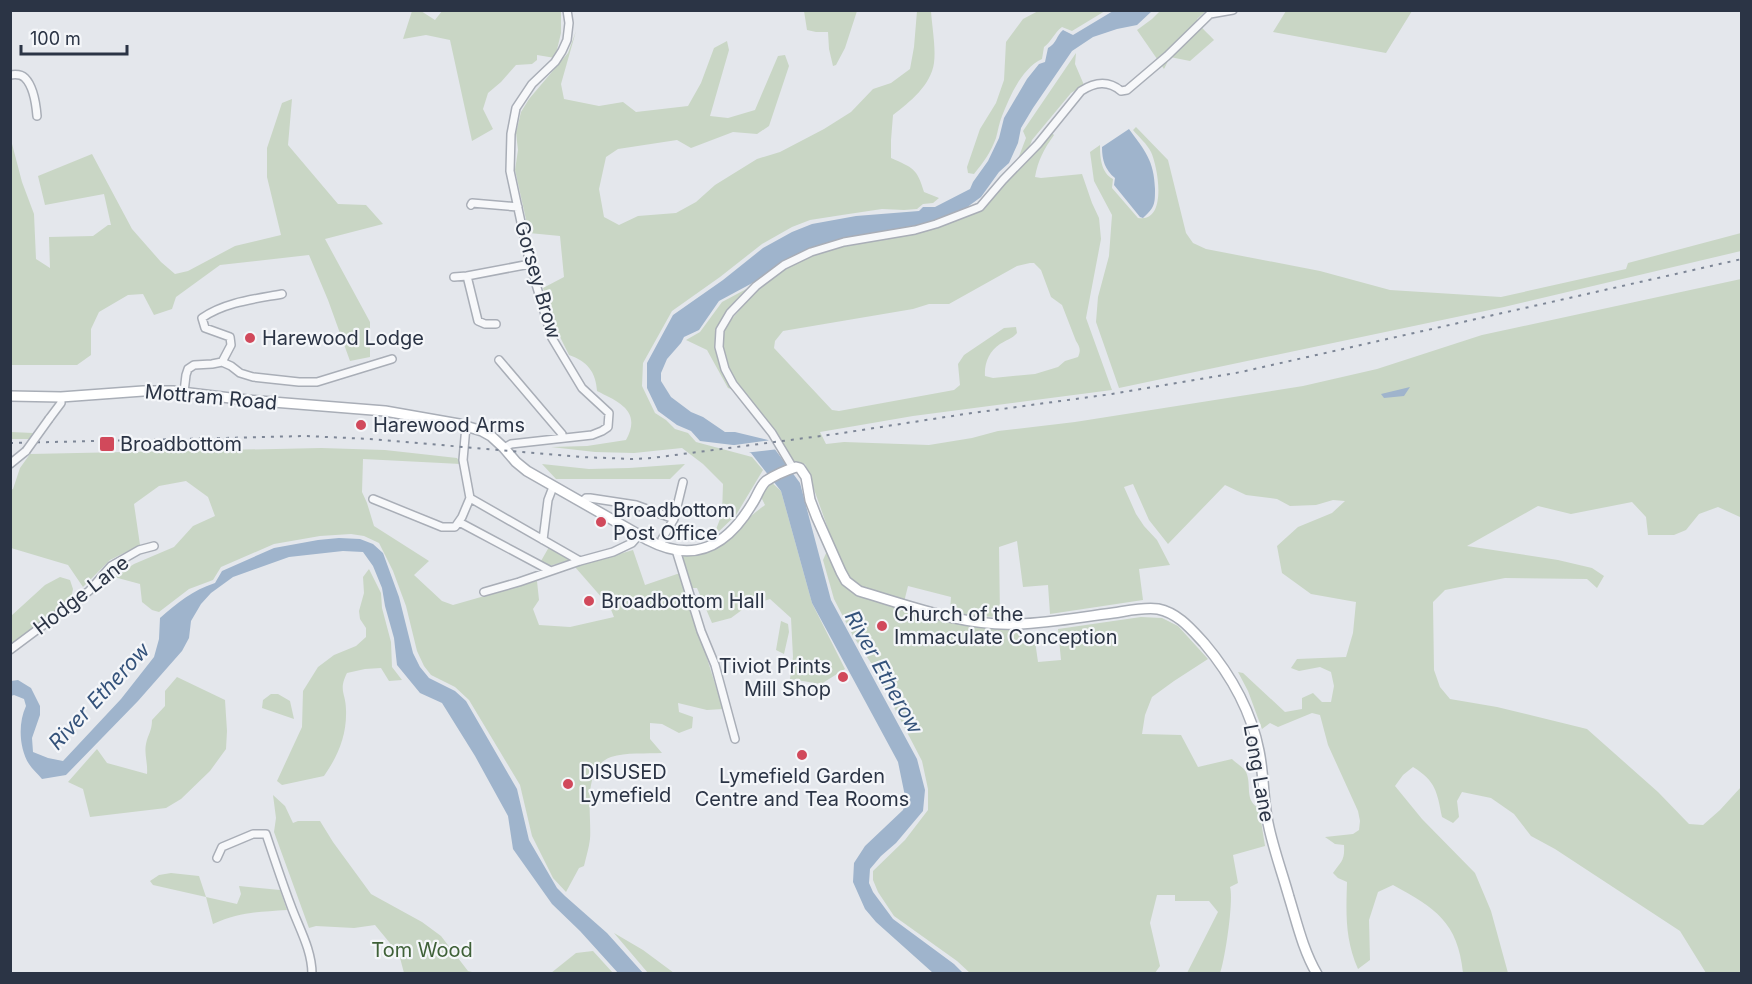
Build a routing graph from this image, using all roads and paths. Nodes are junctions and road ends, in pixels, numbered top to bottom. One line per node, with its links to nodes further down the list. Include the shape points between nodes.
1 (567, 10): 7 (street, Gorsey Brow, via 567,40 562,51 516,108 510,171)
2 (1233, 10): 3 (street)
3 (1215, 12): 23 (street, via 1127,90 1121,91 1108,83 1081,91 980,207 915,230 811,252 756,286 730,313 720,330 718,347 725,369 772,433)
4 (10, 75): 5 (street, via 25,78)
5 (37, 116)
6 (471, 206): 7 (street, via 472,203)
7 (518, 207): 8 (street, Gorsey Brow)
8 (530, 264): 9 (street); 20 (street, Gorsey Brow, via 552,338 582,388 609,413 608,427 602,431)
9 (467, 276): 10 (street); 12 (street, via 478,321)
10 (454, 277)
11 (282, 294): 15 (street, via 238,302 202,318 205,328 230,337 231,345)
12 (496, 324)
13 (392, 359): 15 (street, via 317,382 253,377)
14 (498, 360): 20 (street)
15 (222, 362): 16 (street, via 188,369)
16 (184, 392): 18 (street, Mottram Road); 19 (street, Mottram Road, via 375,410)
17 (10, 396): 18 (street, Mottram Road)
18 (61, 397): 22 (street, bridge, via 61,403 26,451)
19 (466, 426): 21 (street, Mottram Road, via 491,436); 26 (street, via 463,460)
20 (562, 438): 21 (street, Gorsey Brow)
21 (504, 448): 25 (street, Mottram Road, via 521,467)
22 (10, 464)
23 (792, 469): 35 (street, Mottram Road, via 766,481 745,515 721,541 704,549); 43 (street, Long Lane, via 804,471 810,500 835,560 846,581 859,591 968,621 995,624 1149,609 1185,622 1220,662 1248,714 1259,752 1272,843 1301,939)
24 (683, 482): 29 (street)
25 (553, 487): 28 (street, Mottram Road); 32 (street)
26 (470, 498): 30 (street); 32 (street)
27 (373, 499): 30 (street, via 442,527 452,528)
28 (582, 502): 29 (street, via 590,498 636,505); 31 (street, Mottram Road)
29 (675, 519): 34 (street)
30 (459, 522): 37 (street)
31 (639, 535): 34 (street, Mottram Road); 36 (street, via 614,552)
32 (543, 540): 36 (street)
33 (154, 546): 39 (street, Hodge Lane, via 111,566 89,591)
34 (661, 546): 35 (street, Mottram Road)
35 (676, 550): 40 (street)
36 (580, 561): 37 (street)
37 (549, 570): 38 (street)
38 (484, 592)
39 (10, 650)
40 (735, 739)
41 (217, 858): 42 (street, via 222,847 253,834 266,834 303,932)
42 (312, 974)
43 (1317, 974)

